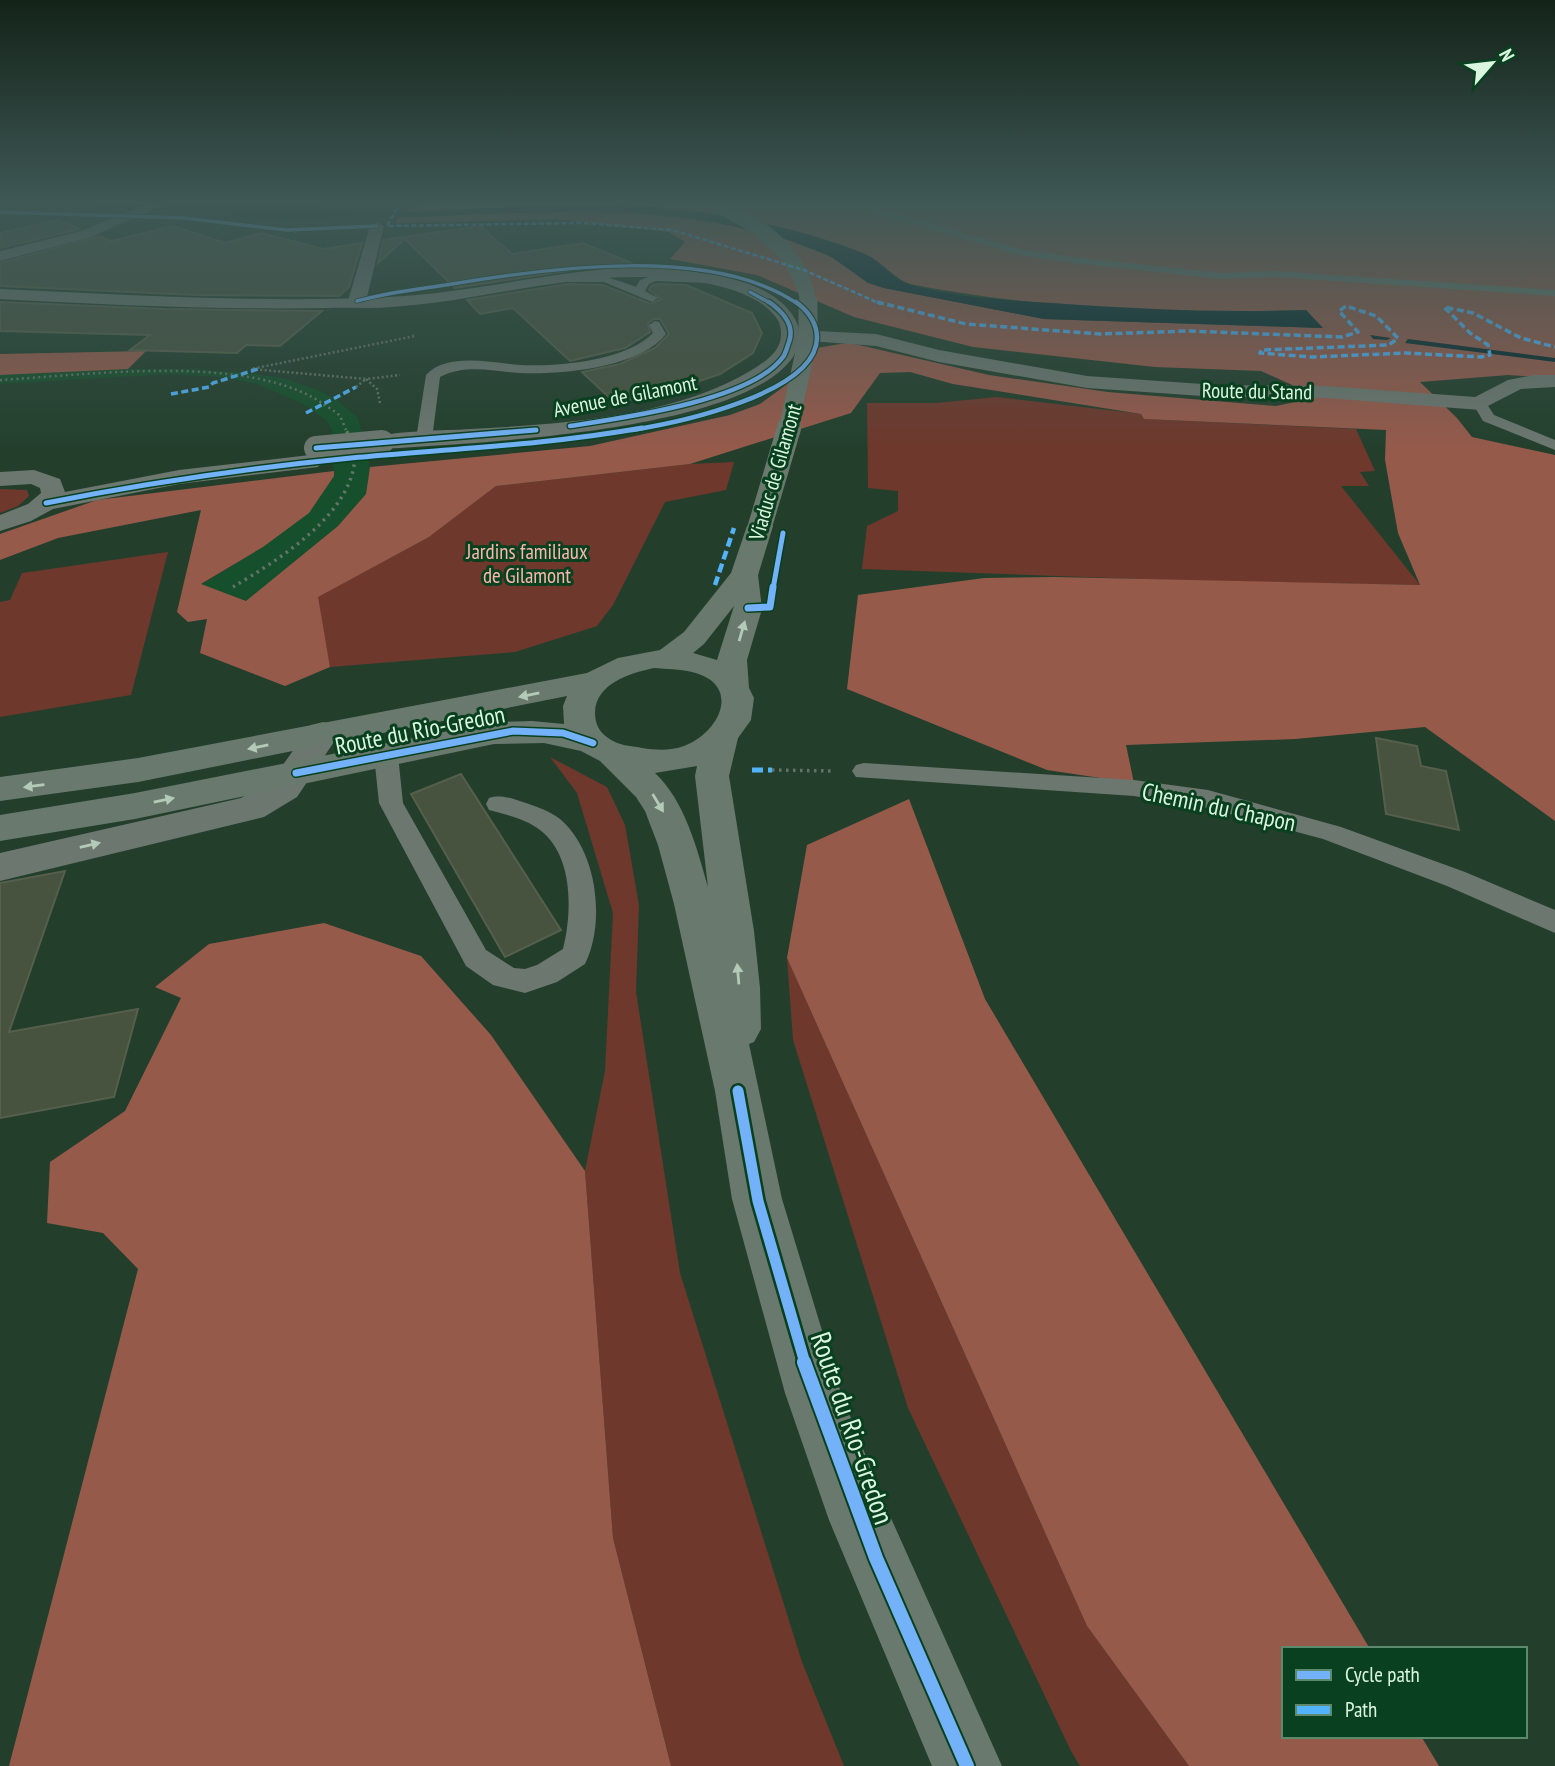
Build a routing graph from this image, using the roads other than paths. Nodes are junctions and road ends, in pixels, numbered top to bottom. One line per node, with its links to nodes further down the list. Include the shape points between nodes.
1 (360, 285): 14 (street)
2 (450, 285): 14 (street, Avenue de Gilamont)
3 (497, 285): 14 (street, Avenue de Gilamont, via 394,302)
4 (618, 285): 12 (lane)
5 (641, 285): 12 (lane)
6 (725, 285): 21 (street, Avenue de Gilamont, via 765,299 790,327 791,344 760,376 710,397 644,414)
7 (759, 285): 15 (street, Avenue de Gilamont, via 786,296)
8 (805, 285): 27 (main road, Viaduc de Gilamont, bridge, via 810,307 805,363)
9 (1443, 285): 10 (lane)
10 (1555, 293)
11 (0, 294): 14 (street, Avenue de Gilamont, via 273,305)
12 (638, 294): 13 (lane)
13 (652, 298)
14 (356, 301)
15 (809, 313): 17 (street); 18 (street, Route du Stand)
16 (655, 325): 21 (lane, via 660,334 654,342 603,360 532,369 453,367 435,373)
17 (817, 337): 18 (street, Route du Stand, via 863,338); 23 (street, Avenue de Gilamont, via 811,359 789,379 718,409 573,438)
18 (955, 358): 20 (street, Route du Stand, via 1127,385 1326,391)
19 (1555, 381): 20 (street, via 1507,384)
20 (1480, 404): 22 (lane, via 1488,418)
21 (424, 439): 23 (street, Avenue de Gilamont)
22 (1555, 445)
23 (378, 449): 25 (street, Avenue de Gilamont)
24 (1, 478): 25 (street, via 34,477)
25 (49, 493): 26 (street, via 31,512)
26 (0, 523)
27 (744, 575): 28 (main road, Viaduc de Gilamont, via 694,638); 30 (main road, Viaduc de Gilamont, one-way to 27, via 732,662 751,595)
28 (668, 659): 29 (main road, via 629,664); 30 (main road, via 713,669)
29 (596, 681): 31 (main road, Route du Rio-Gredon, one-way to 31); 33 (main road, via 579,712 581,728)
30 (734, 687): 32 (main road, via 740,702 738,717)
31 (323, 733): 36 (street); 37 (main road, Route du Rio-Gredon, one-way to 37, via 138,770)
32 (722, 738): 33 (main road, via 699,752 670,760 640,761); 42 (main road, Route du Rio-Gredon, one-way to 32, via 740,988 712,776)
33 (603, 748): 34 (main road, Route du Rio-Gredon, via 563,733 513,731); 42 (main road, Route du Rio-Gredon, one-way to 42, via 649,788 677,845)
34 (386, 755): 36 (main road, Route du Rio-Gredon); 38 (lane, via 391,803 476,958 517,983 537,979 575,956 582,934 583,899 568,848 553,827)
35 (864, 771): 41 (lane, Chemin du Chapon, via 1134,788 1208,799 1332,834 1456,878)
36 (296, 773): 39 (main road, Route du Rio-Gredon, one-way to 36); 40 (street, one-way to 36, via 251,808 285,788)
37 (0, 789)
38 (498, 804)
39 (0, 828)
40 (0, 867)
41 (1555, 922)
42 (738, 1091): 43 (main road, Route du Rio-Gredon, via 757,1199 813,1393 866,1533)
43 (967, 1766)

